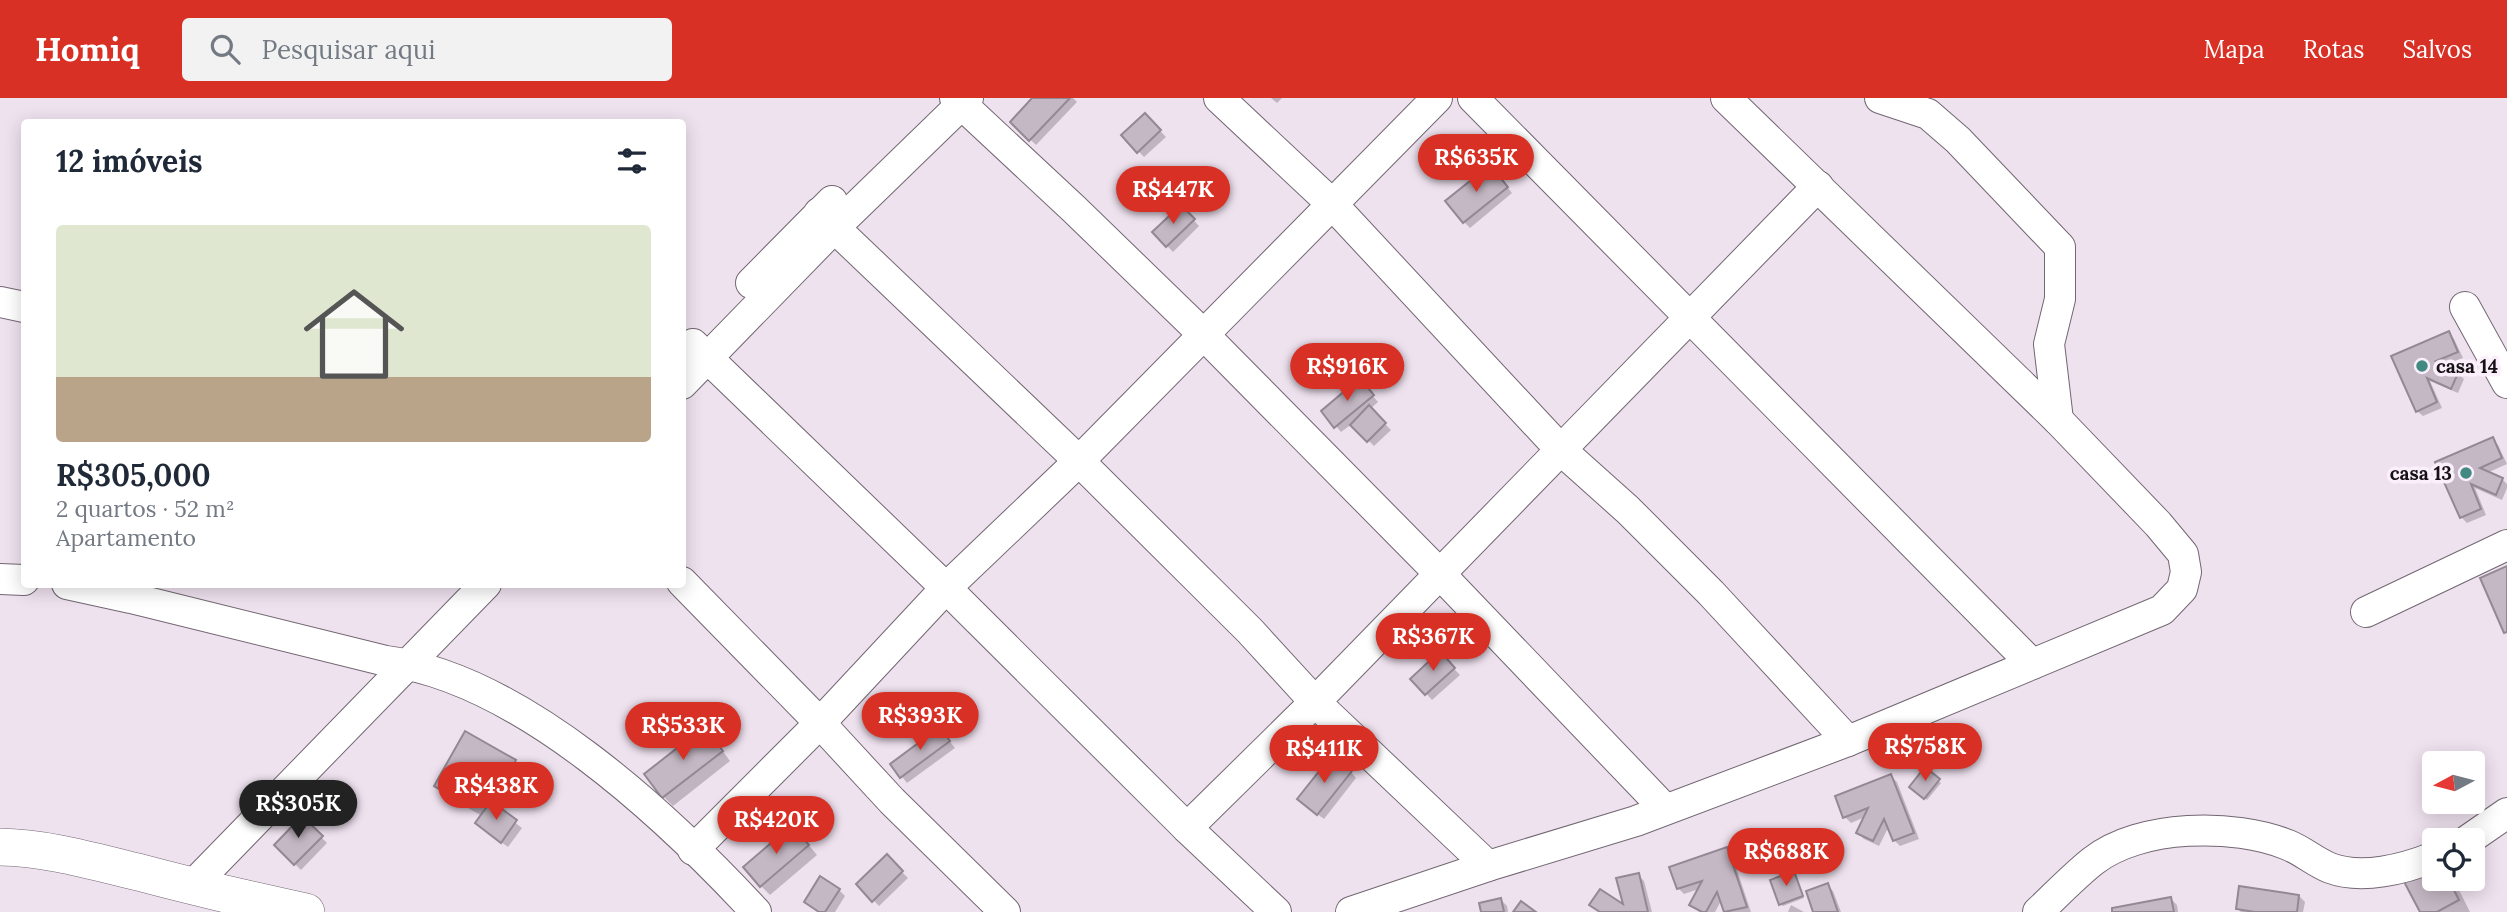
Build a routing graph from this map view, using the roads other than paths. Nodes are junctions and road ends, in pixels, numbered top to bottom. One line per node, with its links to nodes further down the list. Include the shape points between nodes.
1 (1219, 98): 8 (street)
2 (1437, 98): 8 (street)
3 (1473, 98): 13 (street)
4 (1726, 98): 7 (street)
5 (1880, 98): 18 (street, via 1928,114 2060,247 2060,299 2049,344)
6 (958, 100): 9 (street); 14 (street)
7 (1818, 186): 13 (street); 18 (street)
8 (1332, 204): 14 (street); 19 (street)
9 (826, 221): 15 (street); 20 (street)
10 (0, 302): 11 (street)
11 (21, 306)
12 (2465, 307): 17 (street)
13 (1689, 318): 19 (street); 32 (street)
14 (1204, 335): 20 (street); 22 (street)
15 (694, 353): 16 (street); 29 (street)
16 (686, 374)
17 (2507, 383)
18 (2058, 420): 32 (street, via 2158,524 2183,554 2186,572 2182,589 2162,610)
19 (1561, 450): 22 (street); 35 (street, via 1702,583)
20 (1079, 461): 29 (street); 33 (street)
21 (2507, 545): 30 (street)
22 (1439, 573): 33 (street); 36 (street)
23 (0, 579): 24 (street)
24 (21, 580)
25 (686, 586): 34 (street)
26 (85, 588): 31 (street)
27 (457, 588): 31 (street)
28 (481, 588): 31 (street)
29 (946, 588): 34 (street); 38 (street)
30 (2366, 612)
31 (396, 662): 41 (street, via 480,690 555,734 615,777); 44 (street)
32 (2032, 664): 35 (street)
33 (1315, 702): 38 (street); 43 (street)
34 (820, 723): 41 (street); 47 (street)
35 (1848, 741): 36 (street)
36 (1665, 809): 43 (street)
37 (2507, 814): 39 (street)
38 (1187, 828): 48 (street)
39 (2485, 829)
40 (0, 847): 44 (main road, via 77,857)
41 (693, 850): 46 (street)
42 (2422, 860): 50 (street, via 2386,871 2355,872 2332,868 2276,841 2214,829 2185,831 2147,837 2094,860)
43 (1488, 866): 49 (street)
44 (181, 883): 45 (main road)
45 (306, 912)
46 (756, 912)
47 (1005, 912)
48 (1276, 912)
49 (1352, 912)
50 (2038, 912)

